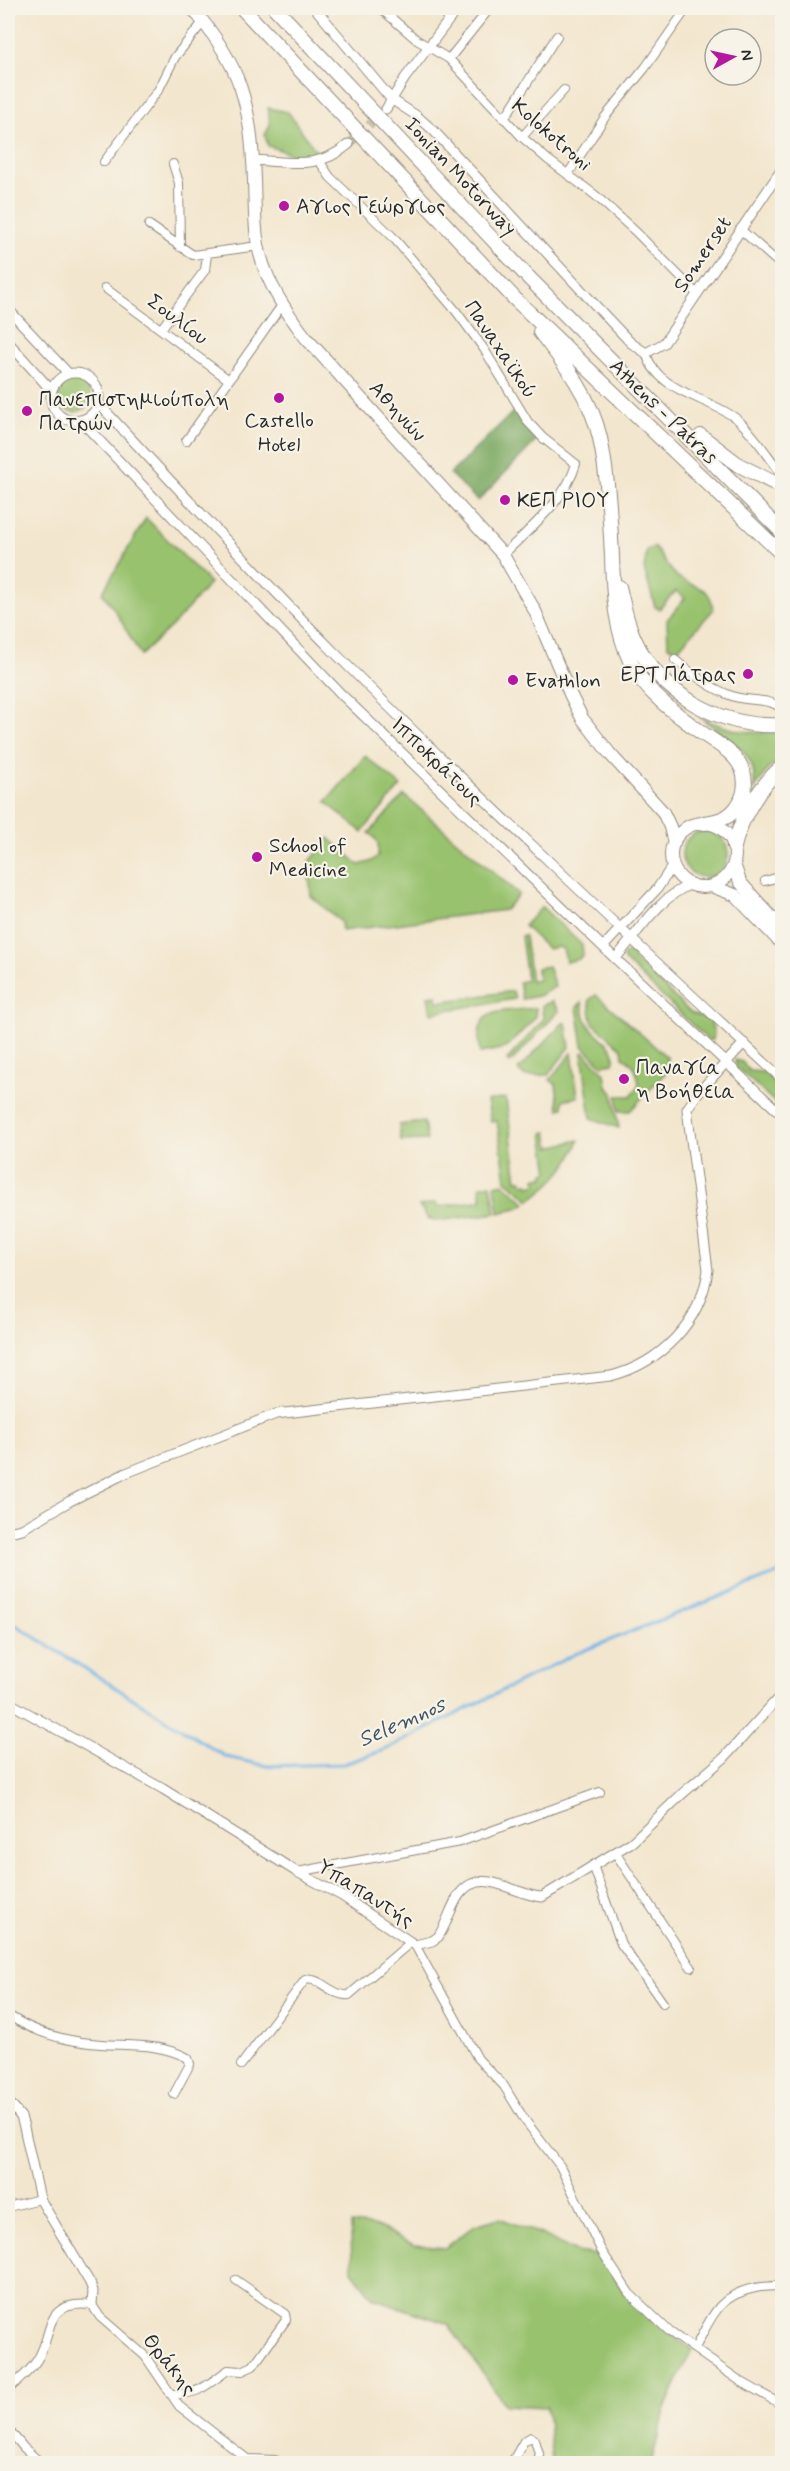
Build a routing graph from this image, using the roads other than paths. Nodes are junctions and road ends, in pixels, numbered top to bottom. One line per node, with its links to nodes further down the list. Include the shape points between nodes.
1 (192, 8): 9 (main road, Αθηνών)
2 (242, 8): 33 (highway, Ionian Motorway)
3 (274, 8): 39 (highway, Ionian Motorway)
4 (315, 8): 14 (street)
5 (380, 8): 11 (street, Kolokotroni)
6 (458, 8): 11 (street)
7 (490, 8): 12 (street)
8 (687, 8): 24 (street, via 605,117)
9 (204, 21): 19 (main road, Αθηνών, via 238,76 250,123); 20 (street)
10 (557, 36): 16 (street)
11 (428, 47): 12 (street, Kolokotroni); 14 (street)
12 (449, 59): 16 (street, Kolokotroni)
13 (564, 90): 17 (street)
14 (391, 99): 15 (street); 38 (street, via 434,131 631,343)
15 (386, 109)
16 (504, 119): 17 (street, Kolokotroni)
17 (522, 137): 24 (street, Kolokotroni)
18 (349, 144): 21 (street)
19 (253, 160): 21 (street); 27 (main road, Αθηνών)
20 (104, 162)
21 (320, 162): 50 (street, Παναχαϊκού, via 330,177 392,236 456,311 528,422 576,464 556,499)
22 (173, 164): 28 (street, via 178,183)
23 (783, 169): 26 (street, Somerset)
24 (568, 174): 32 (street, Kolokotroni, via 636,232)
25 (149, 225): 28 (street)
26 (740, 229): 30 (street); 32 (street, Somerset)
27 (258, 246): 29 (street); 34 (main road, Αθηνών)
28 (180, 247): 29 (street, via 193,255)
29 (207, 255): 36 (street, via 206,270)
30 (783, 266)
31 (105, 288): 36 (street, Σουλίου)
32 (696, 293): 38 (street, Somerset, via 664,343)
33 (516, 299): 49 (highway, Athens - Patras); 51 (highway, via 566,366 594,419 600,438)
34 (282, 305): 41 (street); 50 (main road, Αθηνών, via 306,338)
35 (8, 309): 40 (street)
36 (160, 329): 41 (street, Σουλίου)
37 (8, 342): 42 (street)
38 (646, 353): 46 (street, via 654,369 677,388 737,420)
39 (620, 370): 47 (highway, via 662,400 713,447); 48 (highway, Athens - Patras)
40 (68, 373): 42 (street, via 57,379); 43 (street, via 80,372 90,377 98,390)
41 (229, 380): 45 (street)
42 (51, 390): 44 (street, via 56,413 65,419)
43 (99, 404): 44 (street); 66 (street, Ιπποκράτους, via 330,648)
44 (80, 420): 70 (street, Ιπποκράτους, via 313,666)
45 (186, 441)
46 (783, 474)
47 (783, 487)
48 (783, 532)
49 (783, 554)
50 (503, 555): 56 (main road, Αθηνών, via 535,611 582,718)
51 (612, 555): 54 (highway, via 634,637 664,679 687,699 719,715 756,724); 57 (highway, via 615,614 633,665 651,691 741,766 745,789 735,811 723,819)
52 (675, 660): 53 (street, via 717,689)
53 (783, 709)
54 (783, 725)
55 (783, 767): 59 (highway, via 760,793)
56 (658, 806): 57 (main road, Αθηνών); 58 (main road, Αθηνών)
57 (697, 824): 58 (main road, via 680,832); 59 (main road, Αθηνών, via 720,827)
58 (674, 843): 61 (main road, Αθηνών)
59 (734, 847): 60 (main road)
60 (734, 864): 65 (main road, via 725,878); 67 (main road, via 746,891)
61 (673, 865): 64 (main road); 66 (street)
62 (783, 876): 63 (street)
63 (765, 881)
64 (691, 884): 65 (main road); 68 (street, via 662,904)
65 (711, 886): 69 (main road, via 735,895)
66 (621, 928): 68 (street, Ιπποκράτους); 70 (street)
67 (783, 929)
68 (633, 939): 71 (street); 72 (street, Ιπποκράτους)
69 (783, 944)
70 (603, 947): 71 (street, Ιπποκράτους)
71 (615, 958): 73 (street, Ιπποκράτους)
72 (744, 1043): 73 (street); 74 (street, Ιπποκράτους)
73 (726, 1062): 75 (street, Ιπποκράτους); 76 (street, via 687,1109 707,1280 684,1328 647,1362 611,1376 276,1414 126,1473 22,1529)
74 (783, 1079)
75 (783, 1115)
76 (8, 1532)
77 (782, 1697): 80 (street, Υπαπαντής, via 724,1758)
78 (8, 1702): 82 (street, Υπαπαντής, via 164,1789)
79 (600, 1792): 82 (street, via 460,1842)
80 (616, 1854): 81 (street, Υπαπαντής); 84 (street)
81 (593, 1865): 83 (street, Υπαπαντής, via 542,1897 489,1881 474,1883 460,1894 438,1937); 85 (street, via 621,1944)
82 (297, 1872): 83 (street, Υπαπαντής, via 342,1896)
83 (412, 1944): 87 (street, via 349,1995 340,1995 313,1979 305,1980); 95 (street, via 478,2059 504,2086 560,2166 613,2270 629,2293 670,2332)
84 (691, 1967)
85 (663, 2003)
86 (8, 2015): 88 (street, via 38,2032 84,2042 146,2044 175,2051 188,2058 190,2064)
87 (241, 2065)
88 (174, 2094)
89 (8, 2101): 90 (street, via 21,2117)
90 (39, 2199): 91 (street); 94 (street, via 90,2283)
91 (8, 2207)
92 (236, 2280): 97 (street, via 285,2314 286,2320 253,2366 242,2371 226,2370 196,2392)
93 (783, 2285): 95 (street, via 757,2287 729,2297 718,2306)
94 (92, 2305): 96 (street, via 67,2308 52,2318 33,2367); 97 (street, Θράκης, via 100,2317 142,2352)
95 (695, 2348): 98 (street, via 740,2381)
96 (8, 2390)
97 (170, 2394): 100 (street, Θράκης, via 183,2410)
98 (783, 2405)
99 (8, 2429): 101 (street)
100 (245, 2461): 102 (street)
101 (40, 2462)
102 (283, 2463)
103 (511, 2463): 104 (street, via 524,2441 531,2437)
104 (542, 2463)

